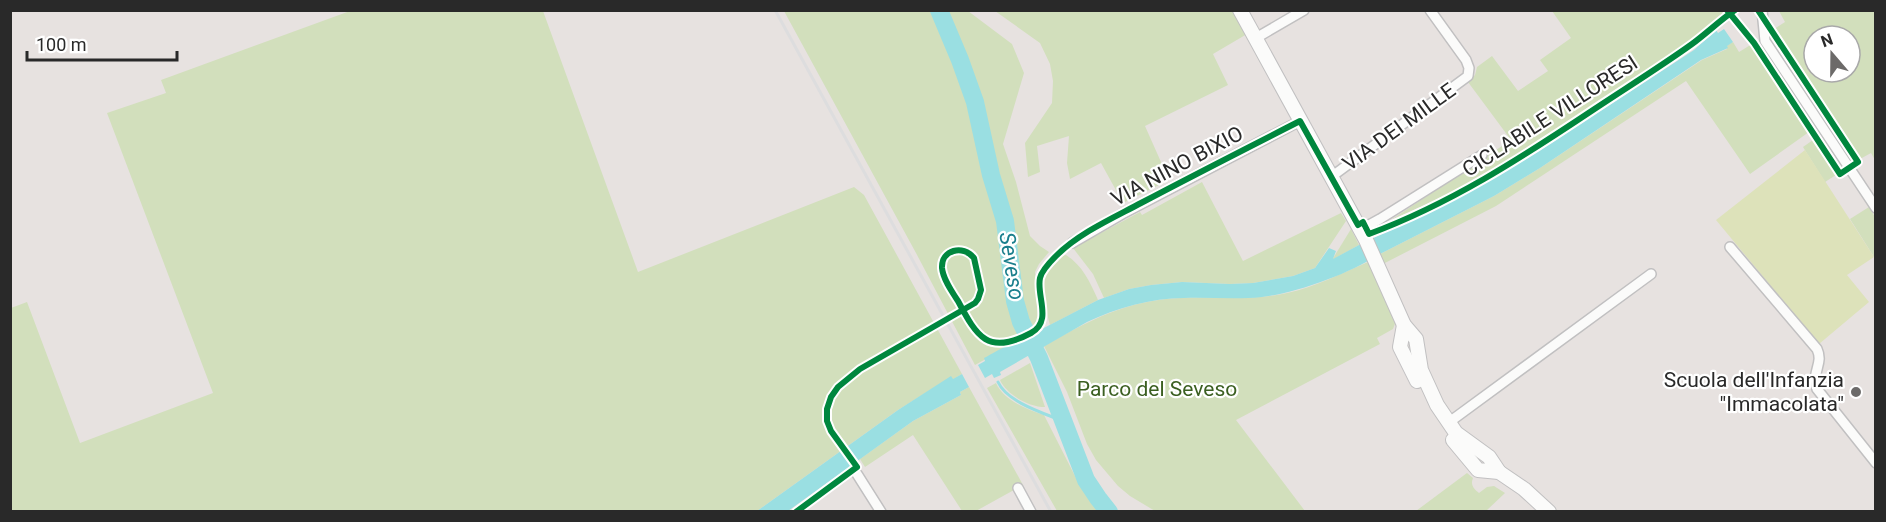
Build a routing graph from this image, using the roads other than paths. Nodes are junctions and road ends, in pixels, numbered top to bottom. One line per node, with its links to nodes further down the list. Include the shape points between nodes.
1 (1240, 10): 5 (street)
2 (1304, 10): 5 (street)
3 (1430, 10): 8 (street, VIA DEI MILLE, via 1466,60 1468,76)
4 (1762, 10): 9 (street, via 1765,41)
5 (1256, 38): 6 (street)
6 (1300, 121): 8 (street); 11 (street, VIA NINO BIXIO)
7 (1482, 155): 10 (street, via 1380,219)
8 (1331, 177): 10 (street)
9 (1875, 208)
10 (1363, 235): 14 (street)
11 (1072, 243)
12 (1730, 247): 16 (street, via 1817,349 1821,358 1814,376 1816,389)
13 (1651, 274): 15 (street)
14 (1404, 325): 15 (street, via 1417,343 1425,380); 17 (street, via 1401,350 1439,423 1478,470)
15 (1448, 423): 17 (street, via 1464,441 1489,457)
16 (1875, 463)
17 (1499, 472): 22 (street)
18 (856, 474): 20 (street)
19 (1018, 488): 21 (street)
20 (881, 512)
21 (1031, 512)
22 (1549, 512)

